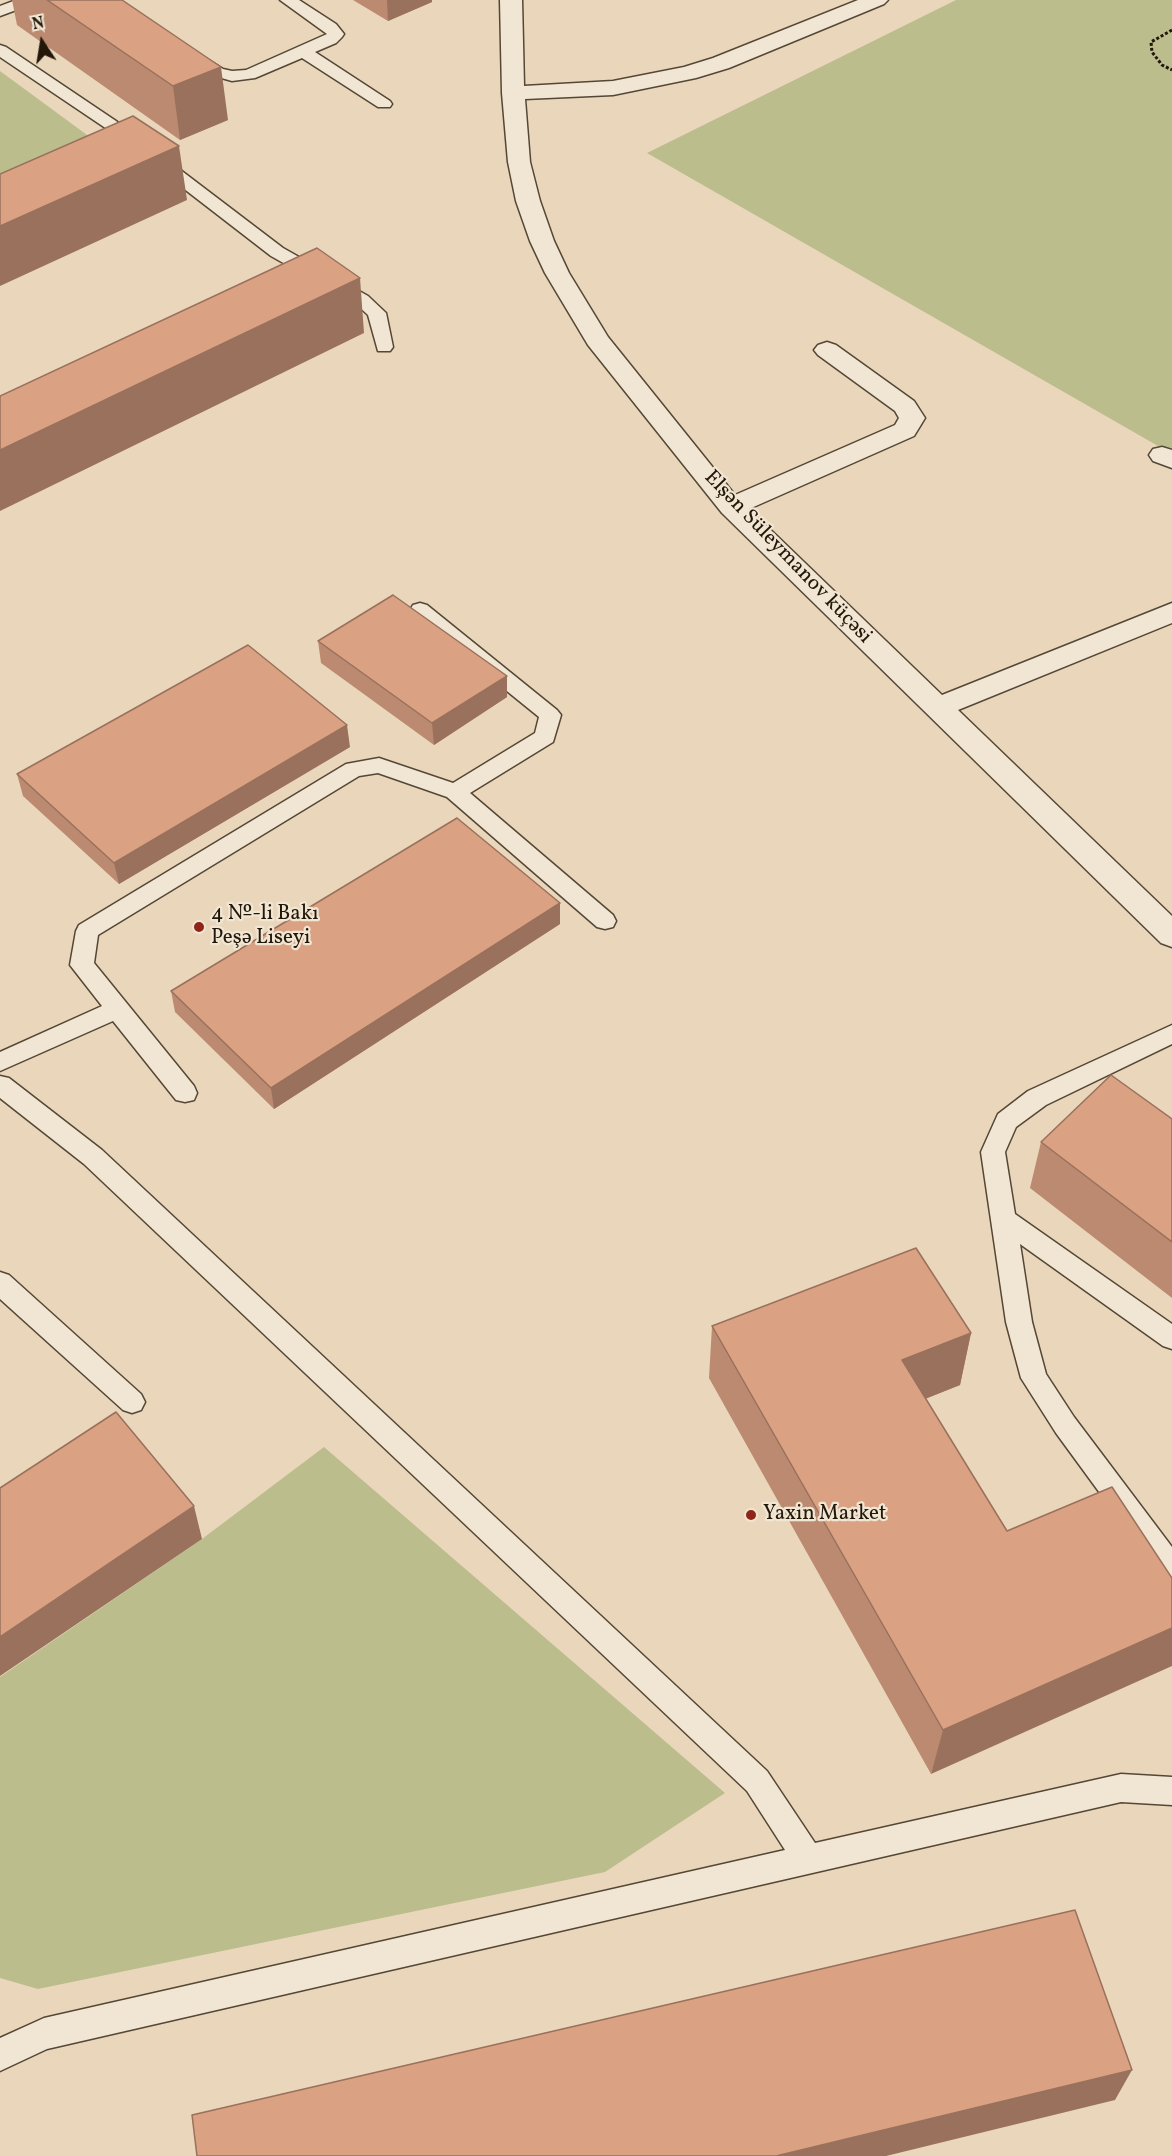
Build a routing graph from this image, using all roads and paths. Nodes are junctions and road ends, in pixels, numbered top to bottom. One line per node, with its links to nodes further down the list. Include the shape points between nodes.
1 (30, 0): 5 (lane)
2 (288, 0): 9 (lane, via 336,34)
3 (511, 0): 11 (street, Elşən Süleymanov küçəsi)
4 (877, 0): 11 (street, via 688,73 613,88)
5 (0, 11)
6 (1172, 30): 10 (path, via 1151,42 1152,52)
7 (178, 46): 9 (lane, via 218,72 232,76 249,75)
8 (0, 50): 13 (lane)
9 (303, 52): 12 (lane)
10 (1172, 70)
11 (513, 93): 19 (street, Elşən Süleymanov küçəsi, via 519,162 528,201 557,273 597,340)
12 (384, 105)
13 (147, 152): 14 (lane); 15 (lane, via 277,252)
14 (126, 162)
15 (308, 270): 16 (lane); 17 (lane, via 362,300 377,313)
16 (287, 281)
17 (384, 347)
18 (827, 350): 19 (street, via 905,406 912,418 905,430)
19 (731, 507): 22 (street, Elşən Süleymanov küçəsi)
20 (420, 610): 23 (lane, via 550,715 545,737)
21 (1172, 612): 22 (street)
22 (936, 708): 25 (street, Elşən Süleymanov küçəsi)
23 (455, 792): 24 (lane); 26 (lane, via 380,765 354,769 87,931 82,965)
24 (605, 921)
25 (1172, 935)
26 (117, 1009): 28 (lane); 30 (lane)
27 (1172, 1034): 31 (lane, via 1037,1098 1008,1121 993,1152)
28 (0, 1062)
29 (0, 1084): 37 (lane, via 93,1157 757,1781)
30 (185, 1093)
31 (1003, 1219): 33 (lane); 35 (lane, via 1019,1322 1034,1378)
32 (0, 1283): 34 (lane)
33 (1172, 1338)
34 (132, 1402)
35 (1172, 1569)
36 (1172, 1791): 37 (lane, via 1121,1788)
37 (809, 1860): 38 (lane, via 44,2034)
38 (0, 2055)

